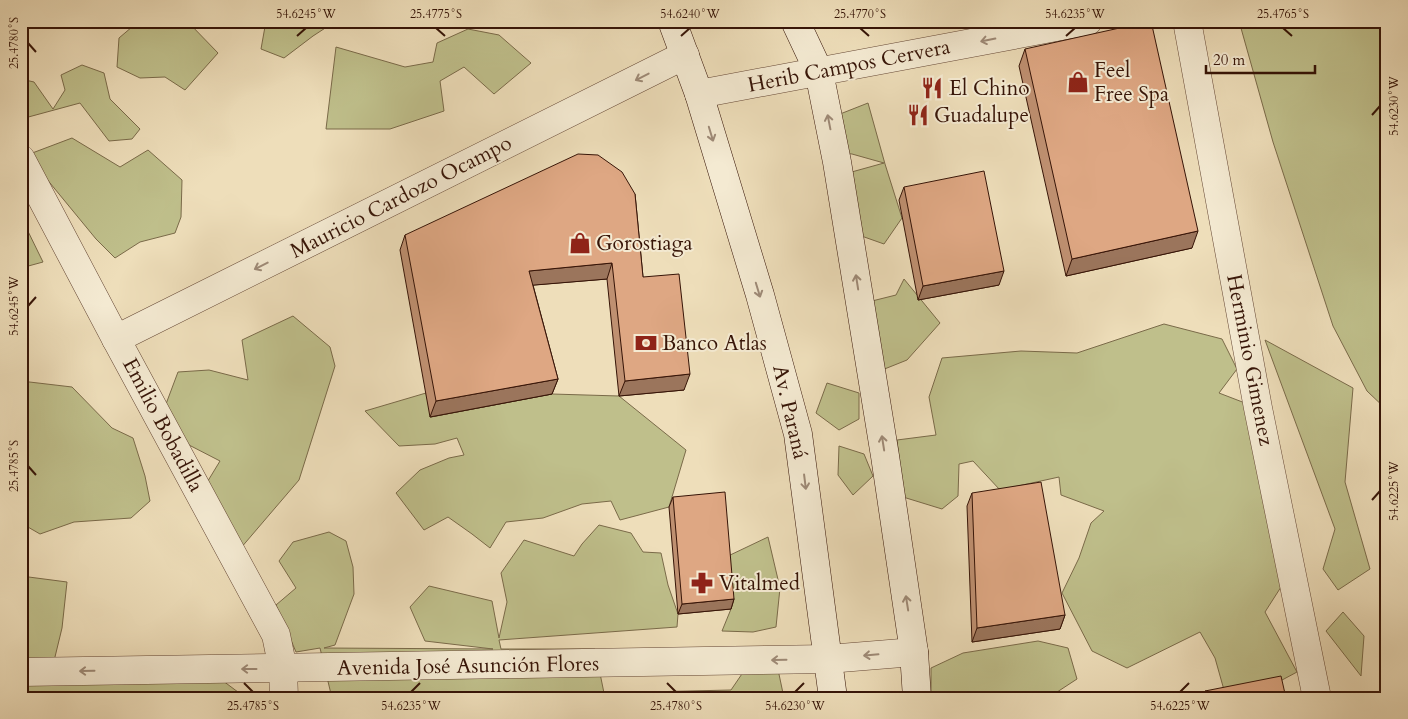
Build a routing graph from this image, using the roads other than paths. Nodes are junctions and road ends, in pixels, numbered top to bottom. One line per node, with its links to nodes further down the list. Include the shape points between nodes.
1 (672, 21): 5 (street, Av. Paraná)
2 (794, 21): 6 (street)
3 (1088, 21): 6 (street, Herib Campos Cervera, one-way to 6)
4 (1187, 21): 17 (street, Herminio Gimenez, via 1258,408)
5 (685, 55): 7 (street, Av. Paraná); 9 (street, Mauricio Cardozo Ocampo, one-way to 9)
6 (819, 72): 7 (street, Herib Campos Cervera); 10 (street, one-way to 6, via 839,172)
7 (699, 94): 11 (street, Av. Paraná, one-way to 11, via 798,434)
8 (21, 159): 9 (street, Emilio Bobadilla)
9 (116, 339): 12 (street, Emilio Bobadilla, via 276,635)
10 (914, 652): 11 (street, Avenida José Asunción Flores, one-way to 11); 16 (street)
11 (828, 659): 12 (street, Avenida José Asunción Flores, one-way to 12); 15 (street, Av. Paraná)
12 (283, 669): 13 (street, Avenida José Asunción Flores, one-way to 13); 14 (street, Emilio Bobadilla)
13 (21, 672)
14 (284, 698)
15 (833, 698)
16 (918, 698)
17 (1317, 698)

